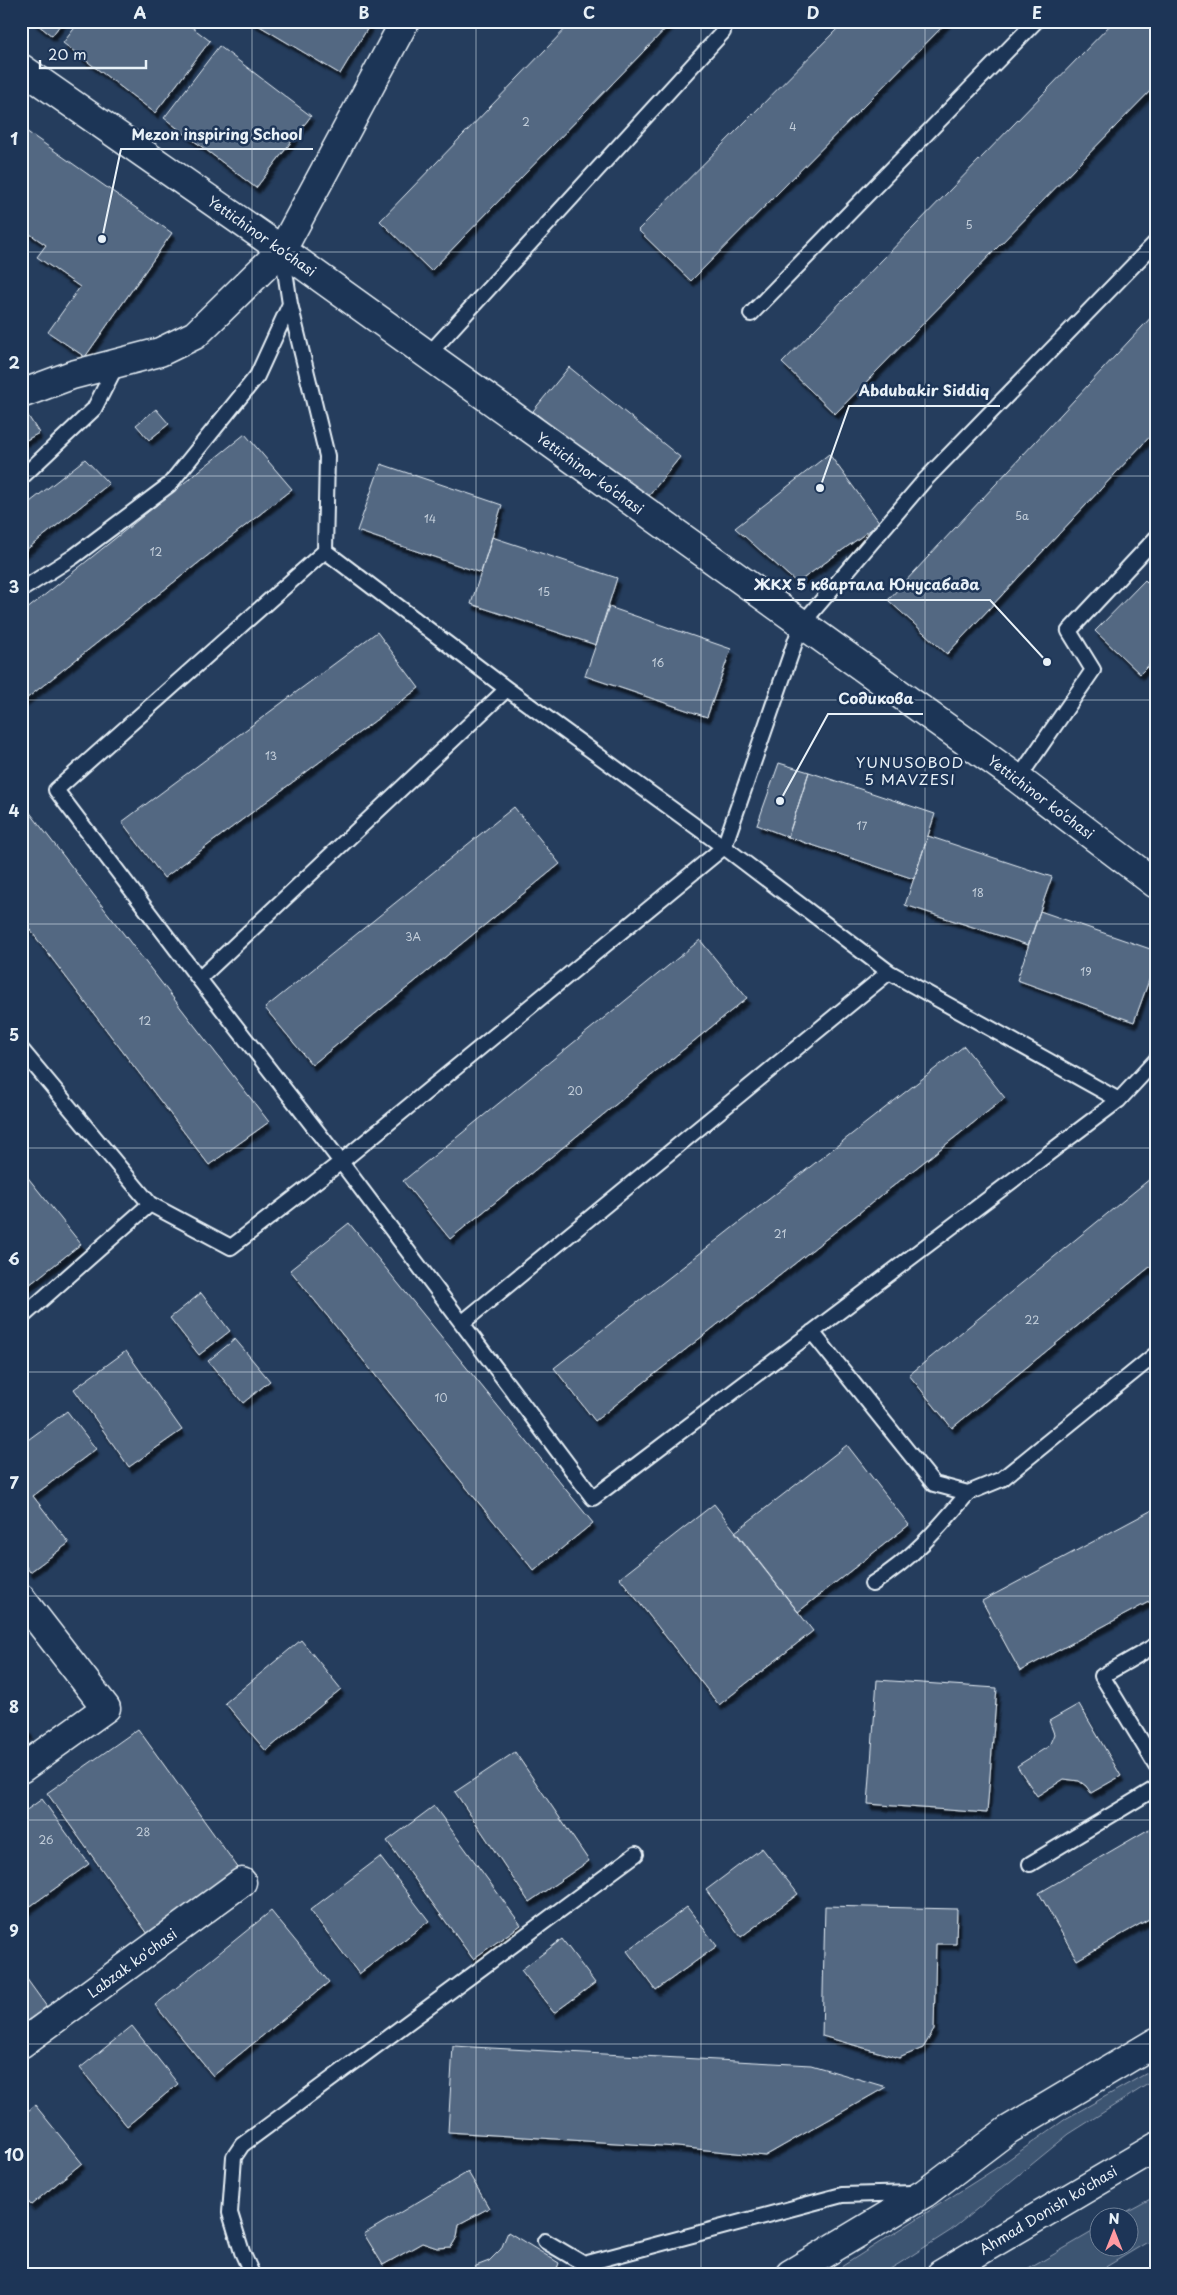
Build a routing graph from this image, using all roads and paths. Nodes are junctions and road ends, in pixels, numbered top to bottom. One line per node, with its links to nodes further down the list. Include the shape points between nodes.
1 (405, 21): 6 (street)
2 (1036, 21): 8 (lane)
3 (722, 32): 9 (lane)
4 (21, 68): 6 (street, Yettichinor ko‘chasi)
5 (1156, 242): 18 (lane, via 924,481)
6 (282, 250): 7 (lane); 9 (street, Yettichinor ko‘chasi); 10 (street, via 195,335 160,352)
7 (290, 304): 16 (lane, via 327,456); 17 (lane, via 257,376 169,485 72,557)
8 (752, 314)
9 (427, 356): 18 (street, Yettichinor ko‘chasi)
10 (118, 363): 11 (street, via 72,375); 12 (lane, via 94,409)
11 (21, 394)
12 (45, 454): 13 (lane); 14 (lane)
13 (21, 467)
14 (21, 478)
15 (1156, 538): 20 (lane, via 1069,631 1093,670)
16 (324, 551): 19 (lane); 24 (lane, via 56,790)
17 (21, 590)
18 (801, 625): 20 (street, Yettichinor ko‘chasi); 21 (lane)
19 (508, 689): 21 (lane); 24 (lane)
20 (1018, 779): 22 (street, Yettichinor ko‘chasi)
21 (724, 847): 23 (lane); 28 (lane)
22 (1156, 884)
23 (889, 972): 27 (lane); 31 (lane)
24 (198, 978): 28 (lane)
25 (21, 1049): 29 (lane)
26 (1156, 1060): 27 (lane)
27 (1119, 1100): 32 (lane)
28 (341, 1162): 29 (lane, via 231,1247); 31 (lane)
29 (150, 1204): 30 (lane)
30 (21, 1318)
31 (462, 1323): 32 (lane, via 593,1498)
32 (812, 1332): 34 (lane, via 934,1484)
33 (1156, 1354): 34 (lane, via 1002,1479)
34 (968, 1493): 35 (lane, via 929,1540 897,1568)
35 (872, 1584)
36 (21, 1598): 39 (street, via 106,1708)
37 (1156, 1645): 38 (lane, via 1102,1676)
38 (1156, 1765)
39 (21, 1769)
40 (1156, 1788): 42 (lane)
41 (636, 1854): 49 (lane, via 242,2145 234,2157 230,2213)
42 (1030, 1864)
43 (242, 1882): 45 (street, Labzak ko'chasi)
44 (1156, 2042): 47 (street, via 1008,2130)
45 (21, 2044)
46 (1156, 2147): 51 (street, Ahmad Donish ko'chasi)
47 (925, 2193): 48 (lane, via 842,2195 584,2264); 50 (street)
48 (545, 2241)
49 (252, 2274)
50 (790, 2274)
51 (941, 2274)

